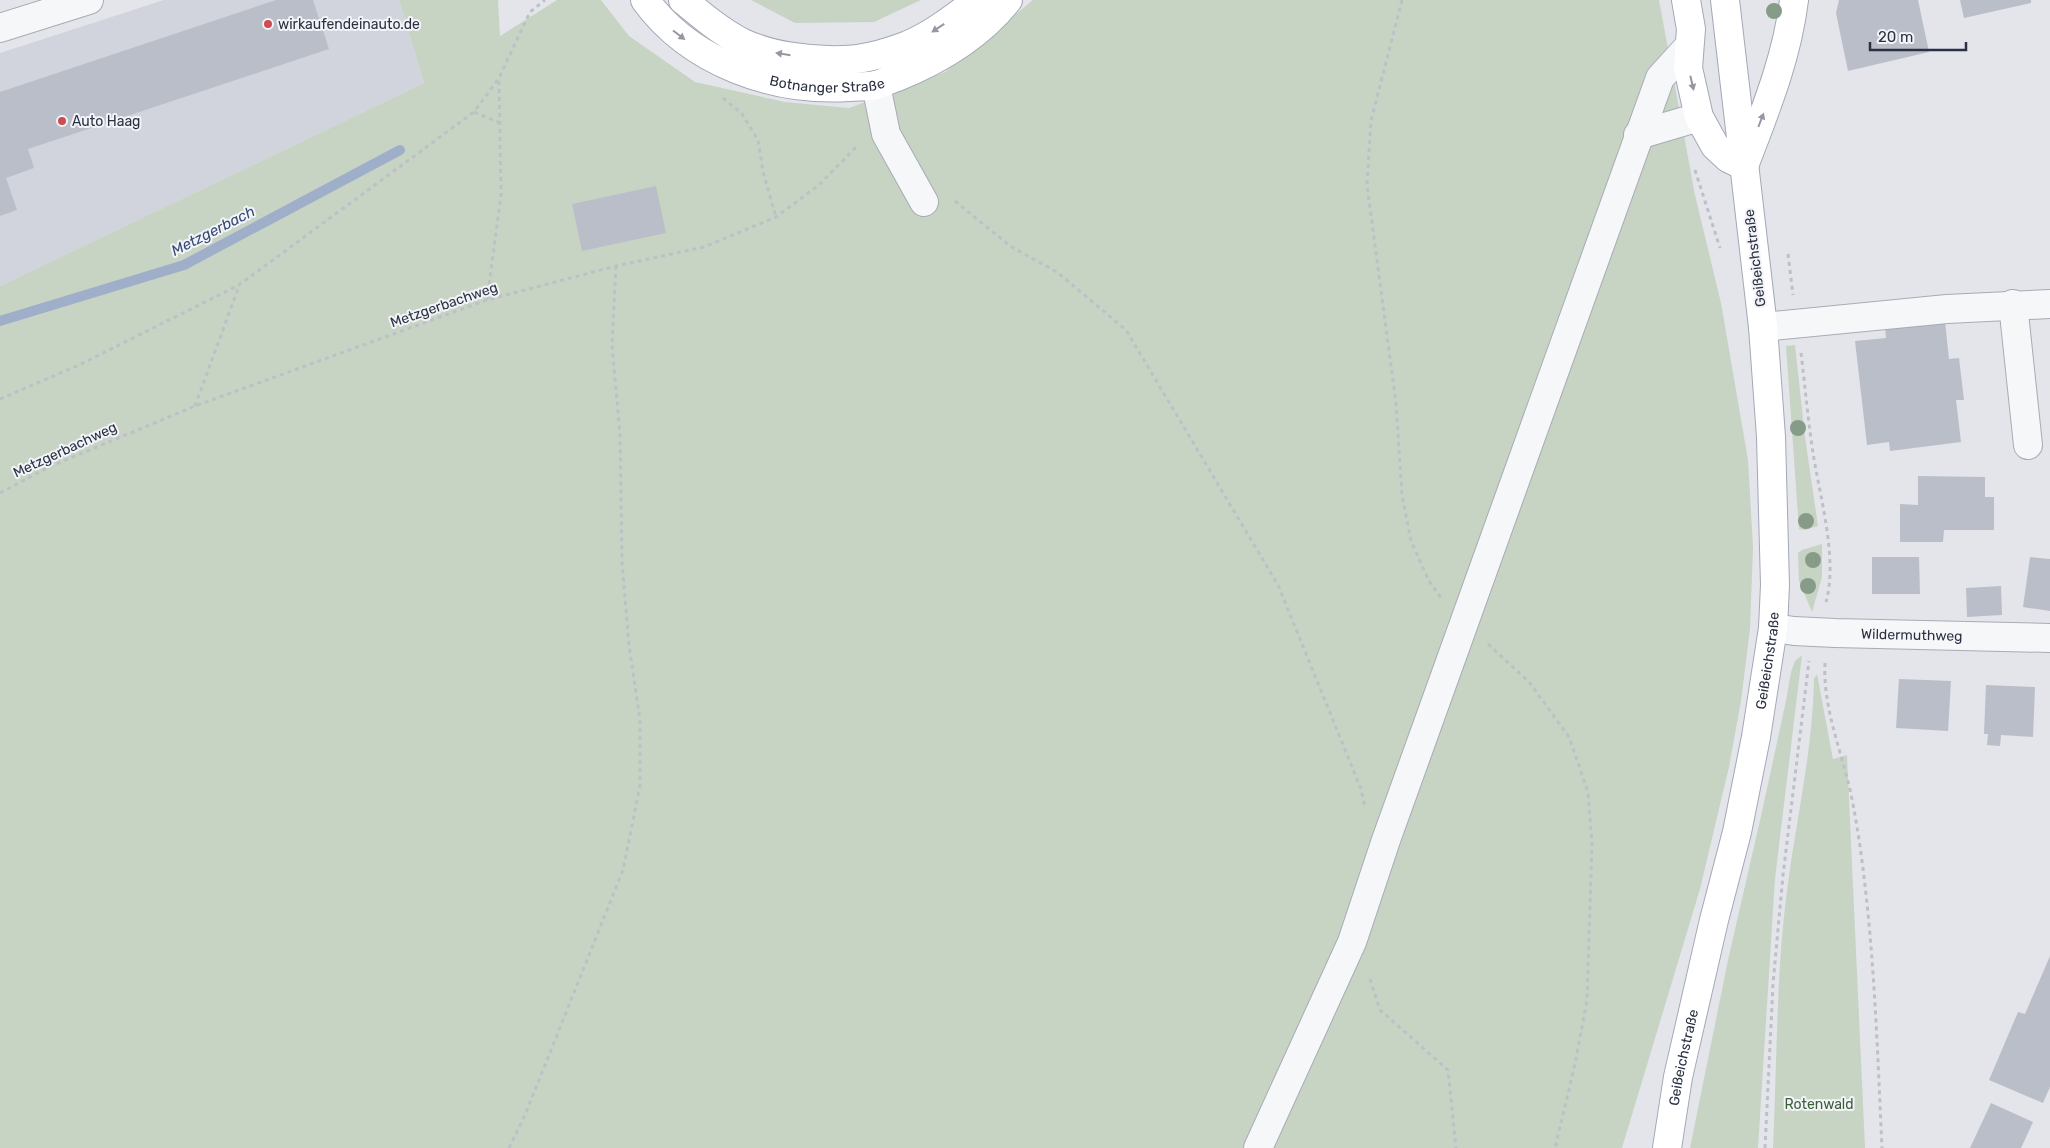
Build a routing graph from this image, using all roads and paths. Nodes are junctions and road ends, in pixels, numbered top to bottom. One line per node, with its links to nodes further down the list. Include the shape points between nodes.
1 (89, 0): 10 (street)
2 (545, 0): 12 (path, via 530,12)
3 (645, 0): 13 (main road, Botnanger Straße, one-way to 13, via 674,32 703,53 754,76 826,89)
4 (683, 0): 5 (main road, Botnanger Straße, one-way to 4, via 937,30 909,44 879,55 842,60 772,52 742,42)
5 (978, 0)
6 (1008, 0): 13 (main road, Botnanger Straße, via 995,16 948,52)
7 (1686, 0): 11 (main road, via 1691,29)
8 (1725, 0): 20 (main road, Geißeichstraße)
9 (1794, 0): 20 (main road, Geißeichstraße, one-way to 9, via 1779,72 1791,27)
10 (0, 28)
11 (1689, 46): 16 (main road, one-way to 16); 19 (street, via 1660,78)
12 (499, 78): 15 (path); 17 (path)
13 (876, 85): 18 (street)
14 (716, 93): 22 (path, via 742,114 758,140)
15 (474, 112): 17 (path); 26 (path)
16 (1691, 120): 19 (street); 20 (main road, via 1728,158); 23 (path, via 1688,148)
17 (500, 123): 27 (path, via 501,195)
18 (886, 134): 21 (street); 22 (path, Metzgerbachweg, via 854,149 819,186)
19 (1638, 134): 41 (street)
20 (1744, 166): 31 (main road, Geißeichstraße)
21 (924, 202): 41 (path, via 950,197 1010,246 1057,272 1126,330 1278,585 1361,789 1369,827)
22 (776, 217): 25 (path, Metzgerbachweg, via 704,247)
23 (1720, 248)
24 (1787, 249): 30 (path)
25 (616, 266): 27 (path, Metzgerbachweg); 43 (path, via 612,345 620,434 622,562 640,720 640,786 623,870)
26 (239, 285): 32 (path, via 79,365); 33 (path)
27 (487, 300): 33 (path, Metzgerbachweg)
28 (2013, 304): 29 (street); 30 (street); 34 (street)
29 (2050, 304)
30 (1797, 323): 31 (street); 36 (path, via 1827,536 1830,584)
31 (1763, 327): 37 (main road, Geißeichstraße, via 1772,466)
32 (0, 399)
33 (195, 406): 35 (path, Metzgerbachweg, via 49,467)
34 (2028, 445)
35 (0, 494)
36 (1824, 606)
37 (1773, 628): 38 (street, Wildermuthweg); 46 (main road, Geißeichstraße, via 1737,832 1678,1077)
38 (1830, 632): 39 (street, Wildermuthweg); 48 (path, via 1824,683 1858,834 1873,967)
39 (2050, 638)
40 (1811, 654): 47 (path, via 1783,875 1773,984)
41 (1386, 840): 42 (street)
42 (1352, 942): 44 (street); 45 (path, via 1380,1010 1448,1070)
43 (509, 1148)
44 (1258, 1148)
45 (1456, 1148)
46 (1667, 1148)
47 (1765, 1148)
48 (1882, 1148)

